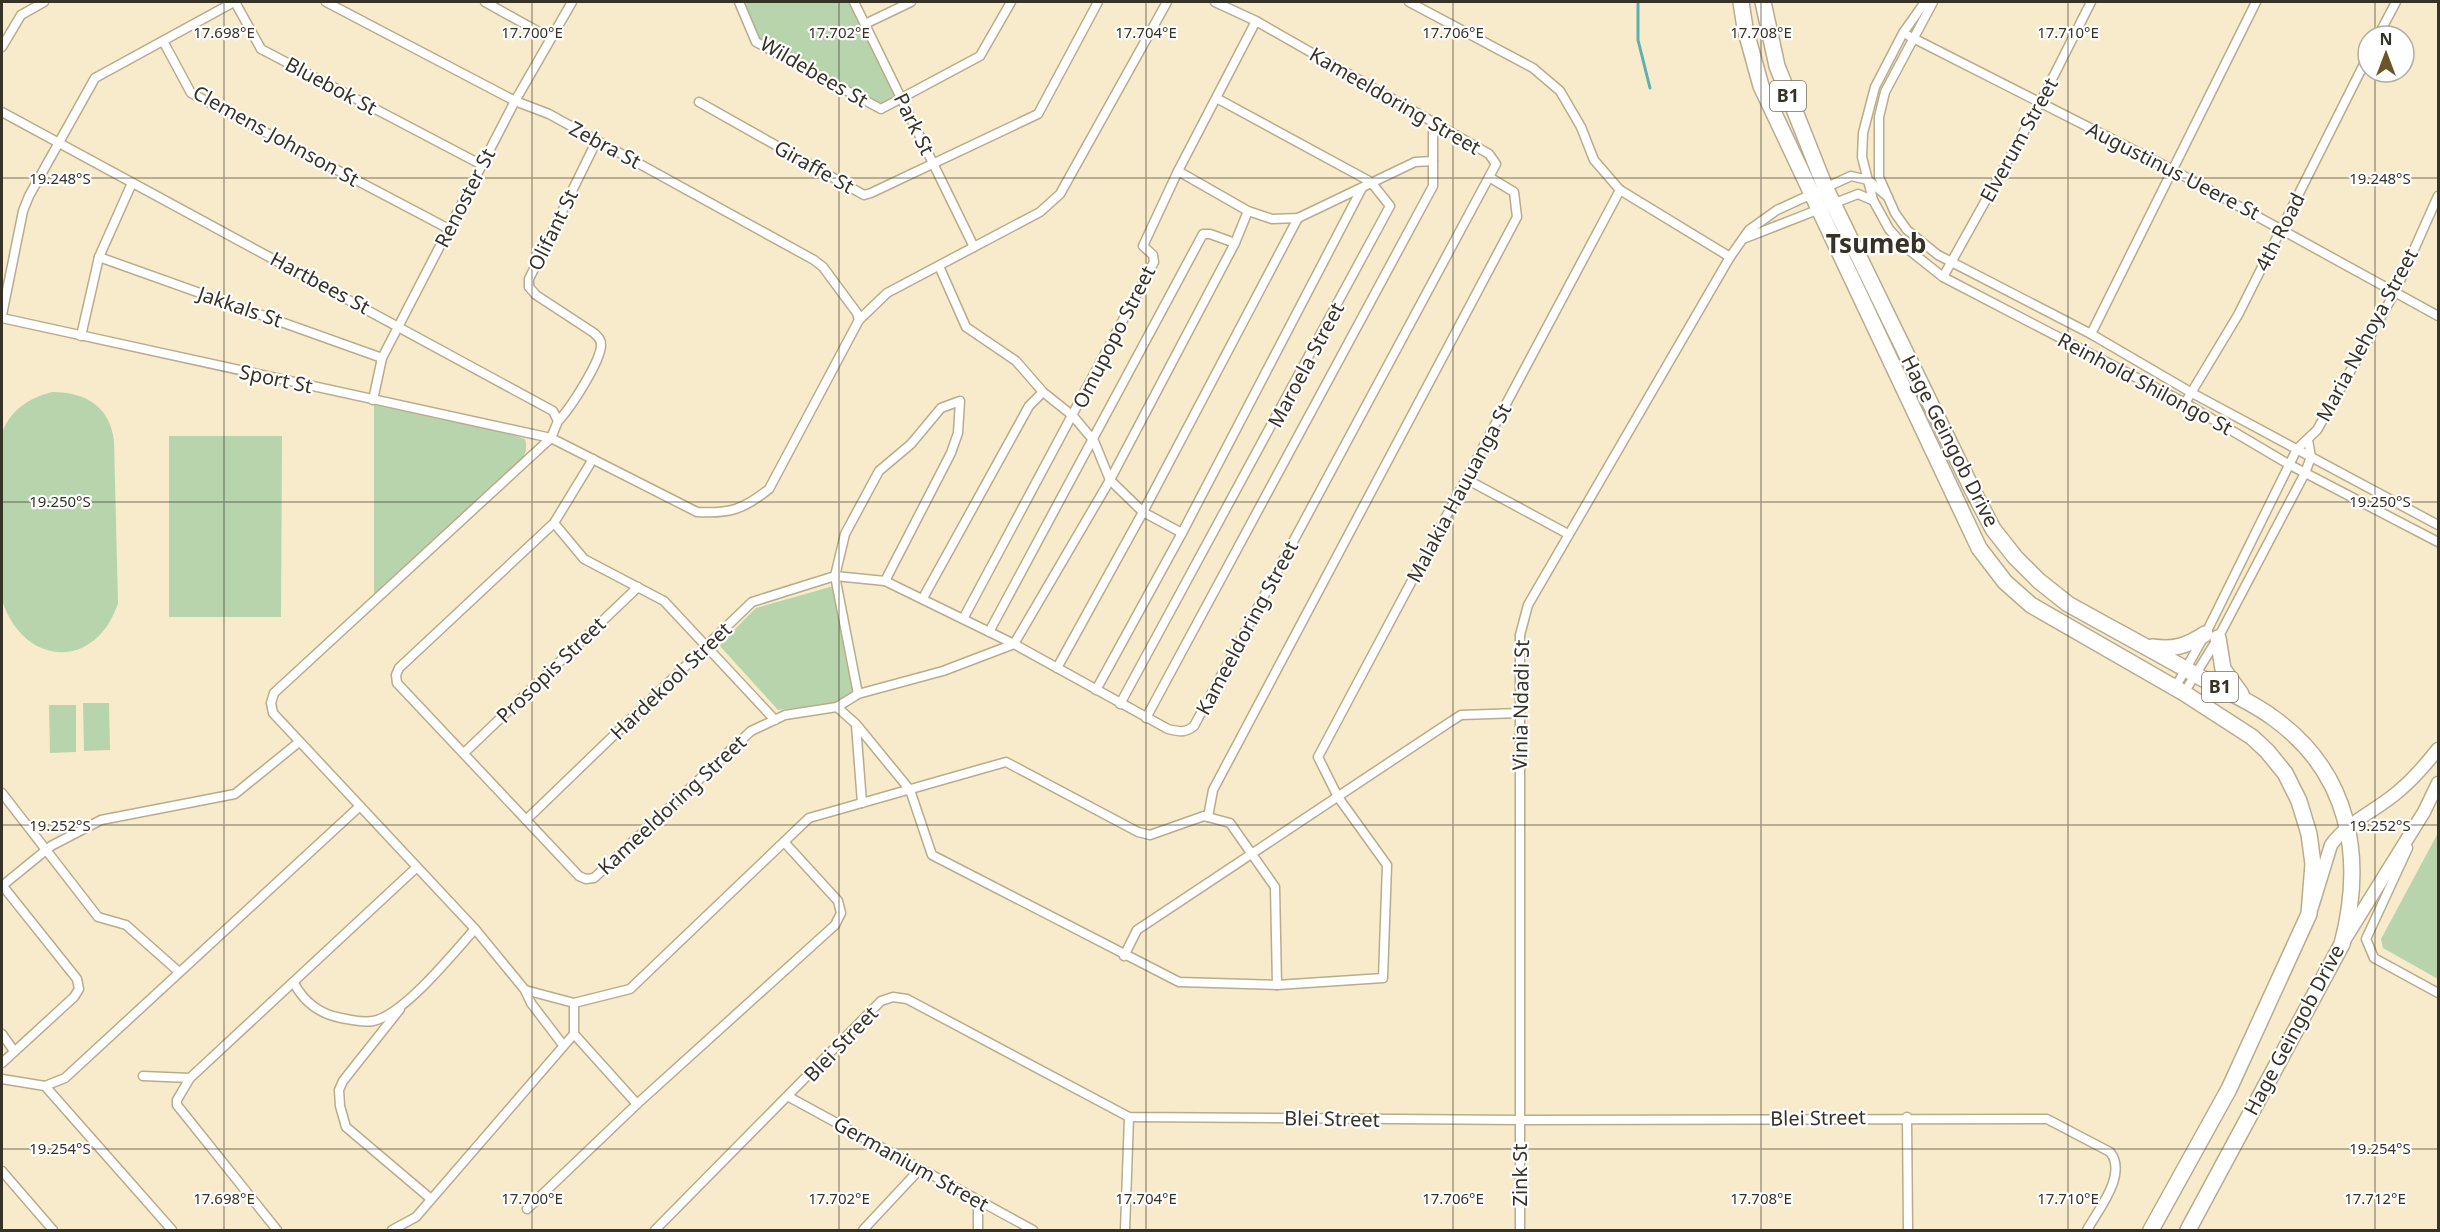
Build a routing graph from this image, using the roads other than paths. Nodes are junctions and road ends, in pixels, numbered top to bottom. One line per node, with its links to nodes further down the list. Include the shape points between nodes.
1 (44, 2): 28 (street, via 18,18)
2 (235, 2): 27 (street); 42 (street, Bluebok St, via 261,49)
3 (326, 2): 32 (street, Zebra St)
4 (485, 2): 25 (street)
5 (572, 2): 25 (street, Renoster St)
6 (740, 2): 30 (street, Wildebees St, via 756,42 877,109)
7 (854, 2): 22 (street, Park St)
8 (911, 2): 22 (street)
9 (1011, 2): 30 (street, Wildebees St, via 980,56)
10 (1098, 2): 41 (street, via 1038,114)
11 (1167, 2): 65 (street, Sport St, via 1060,194 1040,212)
12 (1215, 2): 21 (street, Kameeldoring Street)
13 (1409, 2): 52 (street, via 1533,68 1560,90 1594,160)
14 (1741, 2): 54 (highway, Hage Geingob Drive / B1, via 1744,28 1761,86)
15 (1763, 2): 50 (highway, Hage Geingob Drive / B1, via 1777,66)
16 (1925, 2): 24 (street)
17 (1933, 2): 26 (street)
18 (2091, 2): 34 (street, Elverum Street)
19 (2256, 2): 43 (street)
20 (2396, 2): 23 (street)
21 (1256, 21): 31 (street, Omupopo Street); 36 (street, Kameeldoring Street)
22 (865, 24): 30 (street, Park St)
23 (2384, 24)
24 (1903, 33): 26 (street, Augustinus Ueere St); 39 (street, via 1867,109)
25 (550, 38): 32 (street, Renoster St)
26 (1913, 38): 34 (street, Augustinus Ueere St); 48 (street, via 1885,92 1879,117 1878,160)
27 (163, 41): 38 (street, via 95,78); 62 (street, Clemens Johnson St, via 190,93)
28 (2, 47)
29 (2356, 80): 61 (street, 4th Road)
30 (902, 99): 41 (street, Park St)
31 (1218, 99): 44 (street, Omupopo Street); 47 (street, Maroela Street)
32 (515, 101): 37 (street, Zebra St); 42 (street, Renoster St)
33 (699, 102): 41 (street, Giraffe St, via 864,195)
34 (2040, 103): 43 (street, Augustinus Ueere St); 68 (street, Elverum Street)
35 (2, 112): 38 (street, Hartbees St)
36 (1432, 123): 40 (street); 46 (street, Kameeldoring Street, via 1493,158 1496,164)
37 (597, 140): 74 (street, Zebra St, via 819,263); 84 (street, Olifant St, via 530,279 529,287 536,295 600,340 601,348 580,390)
38 (60, 144): 49 (street, Hartbees St); 72 (street, via 23,211)
39 (1862, 157): 45 (street); 48 (street)
40 (1433, 161): 47 (street, via 1420,160); 120 (street, via 1433,186)
41 (933, 163): 65 (street, Park St)
42 (482, 165): 62 (street, Renoster St)
43 (2174, 170): 61 (street, Augustinus Ueere St); 76 (street)
44 (1178, 171): 58 (street); 83 (street, Omupopo Street, via 1143,246 1153,255 1154,262)
45 (1851, 176): 48 (street); 50 (street)
46 (1489, 177): 120 (street, Kameeldoring Street, via 1194,726 1181,732); 133 (street, via 1514,192 1517,217 1213,790)
47 (1371, 182): 51 (street); 117 (street, Maroela Street, via 1390,206)
48 (1871, 182): 53 (street); 56 (street, Reinhold Shilongo St); 68 (street, Reinhold Shilongo St, via 1888,197 1907,230 1922,245)
49 (132, 183): 66 (street); 75 (street, Hartbees St)
50 (1825, 187): 54 (street, Vinia Ndadi St); 57 (highway, Hage Geingob Drive / B1)
51 (1362, 188): 60 (street); 98 (street)
52 (1620, 190): 67 (street); 93 (street, Malakia Hauuanga St)
53 (1858, 194): 56 (street); 57 (street)
54 (1811, 195): 59 (highway, Hage Geingob Drive / B1); 63 (street, Vinia Ndadi St, via 1778,210)
55 (2439, 196): 71 (street, Maria Nehoya Street)
56 (1873, 201): 70 (street, Reinhold Shilongo St, via 1889,230)
57 (1834, 204): 59 (street); 109 (highway, Hage Geingob Drive / B1, via 1993,529 2031,573 2068,604)
58 (1248, 211): 60 (street, via 1272,219); 64 (street)
59 (1819, 211): 63 (street); 114 (highway, Hage Geingob Drive / B1, via 1960,512 1989,562 2031,605)
60 (1298, 218): 95 (street)
61 (2282, 228): 71 (street, Augustinus Ueere St); 80 (street, 4th Road, via 2238,315)
62 (449, 229): 75 (street, Renoster St)
63 (1742, 239): 67 (street, Vinia Ndadi St)
64 (1235, 243): 87 (street, via 1203,234); 94 (street)
65 (974, 247): 69 (street, Sport St)
66 (99, 257): 77 (street); 78 (street, Jakkals St)
67 (1730, 257): 99 (street, Vinia Ndadi St)
68 (1952, 261): 70 (street, Elverum Street); 76 (street, Reinhold Shilongo St)
69 (939, 266): 74 (street, Sport St, via 887,293); 79 (street, via 966,327 1016,361)
70 (1943, 277): 82 (street, Reinhold Shilongo St)
71 (2394, 292): 73 (street, Augustinus Ueere St); 86 (street, Maria Nehoya Street)
72 (2, 316): 77 (street, Sport St)
73 (2439, 316)
74 (859, 320): 90 (street, Sport St, via 769,489 747,506 719,513 697,512)
75 (399, 325): 78 (street, Renoster St); 84 (street, Hartbees St, via 553,411)
76 (2091, 334): 80 (street, Reinhold Shilongo St)
77 (81, 336): 81 (street, Sport St)
78 (382, 358): 81 (street, Renoster St)
79 (1043, 393): 83 (street); 104 (street, via 1029,406)
80 (2192, 393): 82 (street, 4th Road); 88 (street, Reinhold Shilongo St)
81 (373, 400): 85 (street, Sport St)
82 (2184, 403): 91 (street, Reinhold Shilongo St)
83 (1073, 416): 87 (street); 105 (street, Omupopo Street)
84 (558, 421): 85 (street)
85 (551, 438): 90 (street, Sport St); 123 (street, via 274,693 273,712)
86 (2308, 440): 88 (street, Maria Nehoya Street); 89 (street)
87 (1094, 441): 94 (street); 106 (street)
88 (2297, 449): 89 (street, Reinhold Shilongo St); 91 (street)
89 (2311, 457): 92 (street); 97 (street, Reinhold Shilongo St)
90 (593, 459): 96 (street, Kameeldoring Street)
91 (2290, 465): 92 (street, Reinhold Shilongo St); 107 (street)
92 (2305, 473): 100 (street, Reinhold Shilongo St); 107 (street)
93 (1466, 479): 99 (street); 129 (street, Malakia Hauuanga St, via 1318,757)
94 (1110, 480): 95 (street); 108 (street)
95 (1143, 512): 98 (street); 111 (street)
96 (554, 523): 103 (street, via 584,559); 125 (street, Kameeldoring Street, via 396,675 397,683)
97 (2439, 525)
98 (1182, 533): 113 (street)
99 (1568, 534): 119 (street, Vinia Ndadi St, via 1528,605 1520,635)
100 (2439, 542)
101 (835, 576): 102 (street); 102 (street, via 845,534 879,471 911,444 941,408 960,401 958,433 951,453); 110 (street, Hardekool Street, via 752,602); 115 (street)
102 (885, 581): 104 (street)
103 (638, 587): 110 (street, via 664,601); 125 (street, Prosopis Street)
104 (922, 598): 105 (street)
105 (963, 619): 106 (street)
106 (989, 632): 108 (street)
107 (2212, 636): 109 (highway, via 2171,649); 112 (street); 112 (street); 116 (highway, via 2223,669)
108 (1014, 645): 111 (street, Kameeldoring Street); 115 (street, Kameeldoring Street, via 942,671)
109 (2143, 645): 112 (highway, Hage Geingob Drive / B1)
110 (707, 647): 121 (street); 134 (street, Hardekool Street)
111 (1057, 668): 113 (street, Kameeldoring Street)
112 (2191, 672): 114 (street); 114 (street); 116 (highway, Hage Geingob Drive / B1)
113 (1096, 690): 117 (street, Kameeldoring Street)
114 (2180, 691): 141 (highway, Hage Geingob Drive / B1, via 2248,734 2284,773 2299,801 2309,834 2313,864)
115 (858, 694): 118 (street, Kameeldoring Street)
116 (2248, 702): 135 (highway, Hage Geingob Drive / B1, via 2272,716 2315,755 2339,799)
117 (1120, 704): 120 (street, Kameeldoring Street)
118 (837, 707): 121 (street, Kameeldoring Street); 122 (street)
119 (1520, 713): 129 (street, via 1461,715); 165 (street, Vinia Ndadi St)
120 (1146, 718)
121 (775, 720): 134 (street, Kameeldoring Street, via 751,731 594,878 579,876)
122 (856, 724): 127 (street); 130 (street)
123 (298, 742): 131 (street); 137 (street, via 234,794 100,820)
124 (2439, 749): 135 (street, via 2400,791)
125 (464, 753): 134 (street, Kameeldoring Street)
126 (2439, 783): 132 (street)
127 (910, 790): 130 (street); 133 (street, via 1006,762 1138,832 1150,835); 144 (street, via 932,855)
128 (2, 793): 137 (street)
129 (1338, 797): 138 (street); 147 (street, via 1387,865 1384,977)
130 (862, 803): 136 (street, via 809,818)
131 (360, 806): 139 (street); 145 (street)
132 (2424, 812): 143 (street); 149 (street, via 2366,939 2374,958)
133 (1208, 817): 138 (street, via 1230,823)
134 (526, 820)
135 (2348, 828): 141 (street, via 2331,845); 143 (highway, Hage Geingob Drive / B1, via 2354,874)
136 (785, 843): 150 (street, via 630,989); 162 (street, via 838,900 841,913 835,925)
137 (45, 850): 140 (street); 145 (street, via 98,917 126,925)
138 (1253, 854): 144 (street, via 1137,930); 147 (street, via 1275,887)
139 (417, 867): 142 (street); 146 (street)
140 (2, 886): 155 (street, via 77,980 79,989)
141 (2309, 914): 183 (highway, Hage Geingob Drive / B1, via 2229,1089)
142 (475, 928): 148 (street); 151 (street)
143 (2342, 944): 184 (highway, Hage Geingob Drive / B1)
144 (1124, 956): 147 (street, via 1179,982)
145 (179, 972): 160 (street, via 65,1078)
146 (294, 983): 151 (street, via 312,1006 336,1017 376,1021); 158 (street)
147 (1277, 985)
148 (525, 990): 150 (street); 154 (street)
149 (2439, 993)
150 (574, 1003): 153 (street)
151 (400, 1009): 168 (street, via 343,1081 340,1106 346,1127)
152 (2, 1034): 155 (street)
153 (574, 1034): 154 (street); 162 (street)
154 (563, 1045): 168 (street)
155 (14, 1051): 156 (street)
156 (2, 1063)
157 (143, 1076): 158 (street)
158 (190, 1078): 173 (street, via 177,1105)
159 (2, 1079): 160 (street)
160 (45, 1086): 172 (street)
161 (789, 1097): 163 (street, Blei Street, via 881,1001 893,997 907,999); 166 (street, Germanium Street); 175 (street, Blei Street)
162 (637, 1104): 170 (street)
163 (1129, 1117): 165 (street, Blei Street); 179 (street)
164 (1907, 1117): 165 (street, Blei Street); 181 (street); 182 (street, Blei Street, via 2047,1119 2110,1152 2117,1167 2114,1181)
165 (1520, 1120): 180 (street, Zink St)
166 (920, 1169): 169 (street, Germanium Street); 176 (street)
167 (2, 1171): 171 (street)
168 (431, 1199): 174 (street, via 416,1217)
169 (978, 1200): 177 (street); 178 (street, Germanium Street)
170 (526, 1209)
171 (53, 1230)
172 (172, 1230)
173 (277, 1230)
174 (392, 1230)
175 (655, 1230)
176 (863, 1230)
177 (978, 1230)
178 (1033, 1230)
179 (1125, 1230)
180 (1520, 1230)
181 (1908, 1230)
182 (2087, 1230)
183 (2151, 1230)
184 (2188, 1230)

